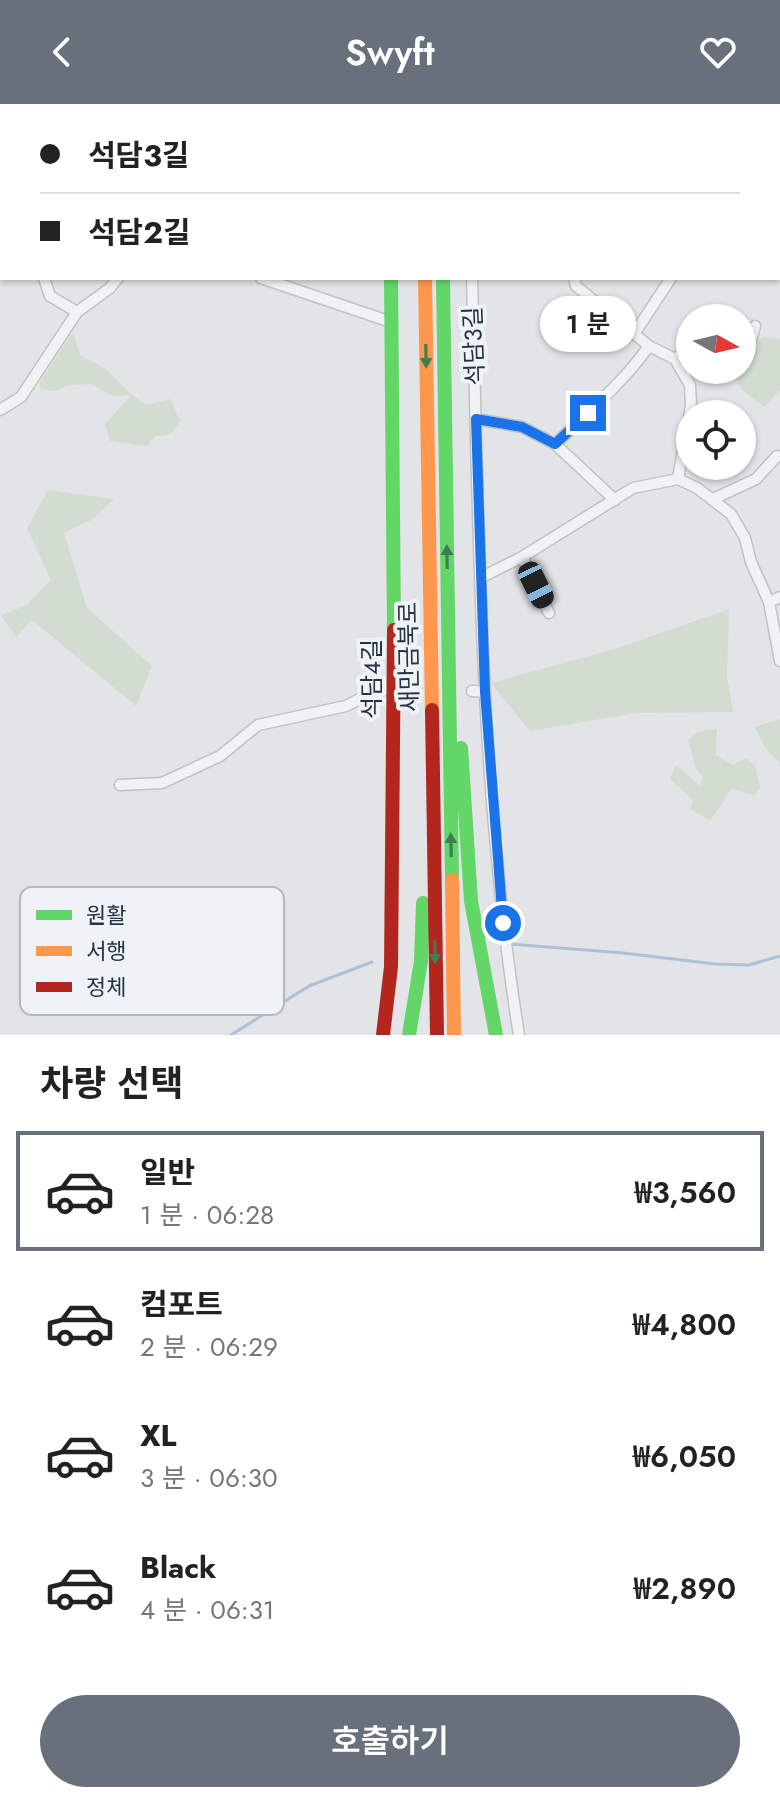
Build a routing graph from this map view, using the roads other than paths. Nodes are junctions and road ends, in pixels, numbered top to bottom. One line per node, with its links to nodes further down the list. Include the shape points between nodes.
1 (45, 280): 10 (street, via 50,296)
2 (116, 280): 10 (street)
3 (267, 280): 11 (street)
4 (391, 280): 11 (main road, 석담4길)
5 (425, 280): 35 (main road, 새만금북로, one-way to 35)
6 (443, 280): 28 (main road, 새만금북로, one-way to 6)
7 (472, 280): 17 (street, 석담3길)
8 (574, 280): 12 (street)
9 (670, 280): 12 (street)
10 (77, 312): 16 (street, via 21,397)
11 (391, 322): 33 (main road, 석담4길)
12 (634, 334): 13 (street)
13 (649, 346): 14 (street); 18 (street)
14 (675, 359): 15 (street, via 690,385)
15 (689, 400)
16 (0, 410)
17 (476, 419): 18 (street, via 522,427); 25 (street, 석담3길)
18 (555, 444): 23 (street)
19 (777, 456): 22 (street, via 756,479)
20 (676, 479): 23 (street, via 633,488)
21 (680, 480): 22 (street)
22 (713, 499): 27 (street, via 731,514 745,538)
23 (615, 500): 24 (street)
24 (522, 557): 25 (street); 29 (street)
25 (480, 578): 34 (street, 석담3길)
26 (780, 597): 27 (street)
27 (769, 602): 30 (street)
28 (448, 610): 40 (main road, 새만금북로, one-way to 28); 41 (main road, via 471,901)
29 (549, 613)
30 (780, 661)
31 (417, 691): 33 (street)
32 (472, 691): 34 (street)
33 (394, 692): 36 (street, via 381,688 346,706 258,725 220,756 162,783); 37 (main road, 석담4길, via 391,967)
34 (485, 692): 42 (street, 석담3길, via 504,939)
35 (432, 709): 38 (main road, via 421,961); 39 (main road, 새만금북로, one-way to 39)
36 (120, 785)
37 (383, 1035)
38 (409, 1035)
39 (437, 1035)
40 (454, 1035)
41 (496, 1035)
42 (519, 1035)

